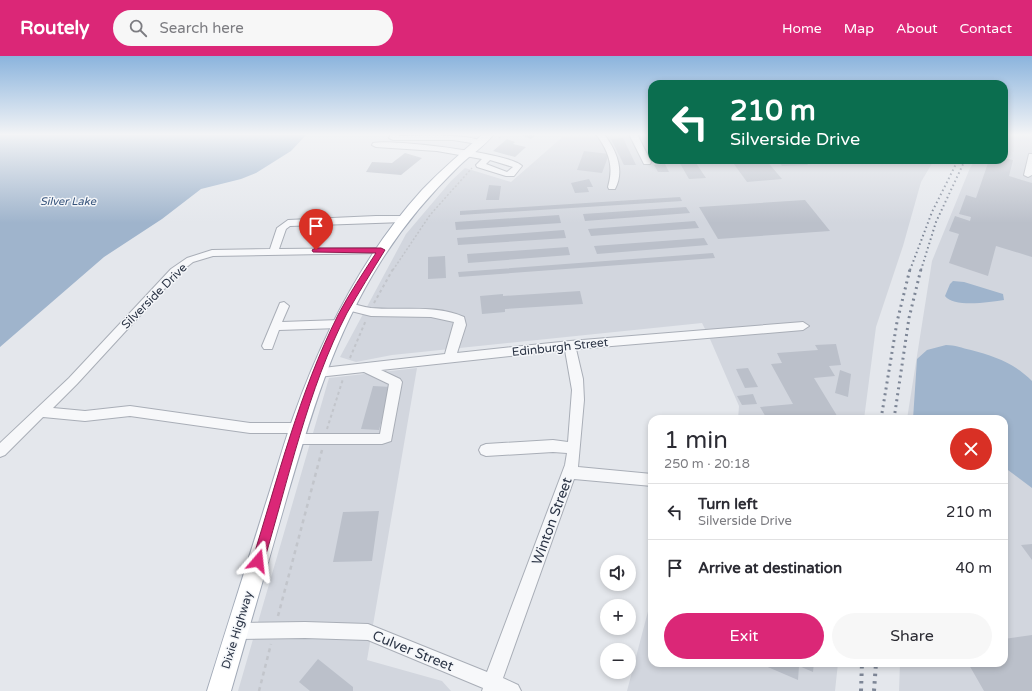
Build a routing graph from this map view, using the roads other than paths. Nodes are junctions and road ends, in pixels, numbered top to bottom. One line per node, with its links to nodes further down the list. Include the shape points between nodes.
1 (461, 164): 6 (main road, Dixie Highway, via 428,189)
2 (616, 164): 5 (street)
3 (1030, 164): 4 (street)
4 (1028, 175)
5 (612, 187)
6 (404, 219): 7 (street, via 288,223 282,228); 8 (main road, Dixie Highway)
7 (274, 250): 8 (street, Silverside Drive); 19 (street, Silverside Drive, via 212,252 190,260 175,271)
8 (381, 250): 10 (main road, Dixie Highway)
9 (284, 306): 12 (street)
10 (347, 306): 11 (main road, Dixie Highway); 16 (street, via 370,312 439,314 457,318 460,325)
11 (339, 324): 12 (street); 18 (main road, Dixie Highway)
12 (275, 326): 15 (street)
13 (803, 326): 14 (street, Edinburgh Street)
14 (570, 345): 16 (street, Edinburgh Street); 21 (street, Winton Street, via 577,379)
15 (268, 346)
16 (450, 358): 17 (street, Edinburgh Street)
17 (365, 367): 18 (street, Edinburgh Street); 20 (street, via 396,382 386,437 324,439)
18 (318, 372): 20 (main road, Dixie Highway)
19 (41, 412): 20 (street, via 85,416 130,411); 23 (street, Silverside Drive)
20 (296, 433): 26 (main road, Dixie Highway)
21 (574, 448): 22 (street, via 552,446); 24 (street, Winton Street)
22 (486, 450)
23 (0, 451)
24 (569, 472): 25 (street); 27 (street, Winton Street)
25 (648, 480)
26 (237, 631): 27 (street, Culver Street, via 368,632 425,654); 28 (main road, Dixie Highway)
27 (492, 687): 29 (street, Culver Street)
28 (219, 691)
29 (512, 691)

